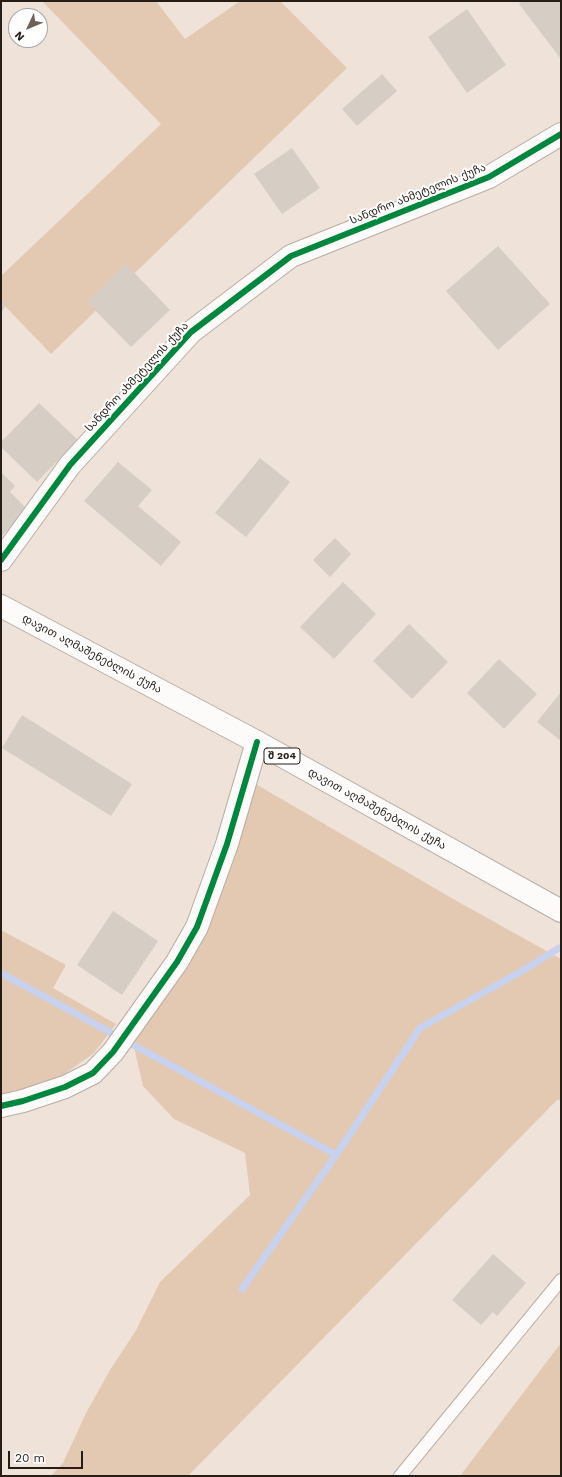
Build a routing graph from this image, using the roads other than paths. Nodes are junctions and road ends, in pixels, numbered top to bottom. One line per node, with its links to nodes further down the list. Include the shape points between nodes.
1 (561, 134): 2 (street, სანდრო ახმეტელის ქუჩა, via 489,177 291,256 191,332 70,465)
2 (1, 560)
3 (1, 606): 4 (street, დავით აღმაშენებლის ქუჩა / შ 204)
4 (258, 742): 5 (street, დავით აღმაშენებლის ქუჩა / შ 204); 6 (street, via 198,927 177,962 112,1052 93,1073 65,1087)
5 (561, 911)
6 (1, 1106)
7 (561, 1280): 8 (lane)
8 (400, 1476)

